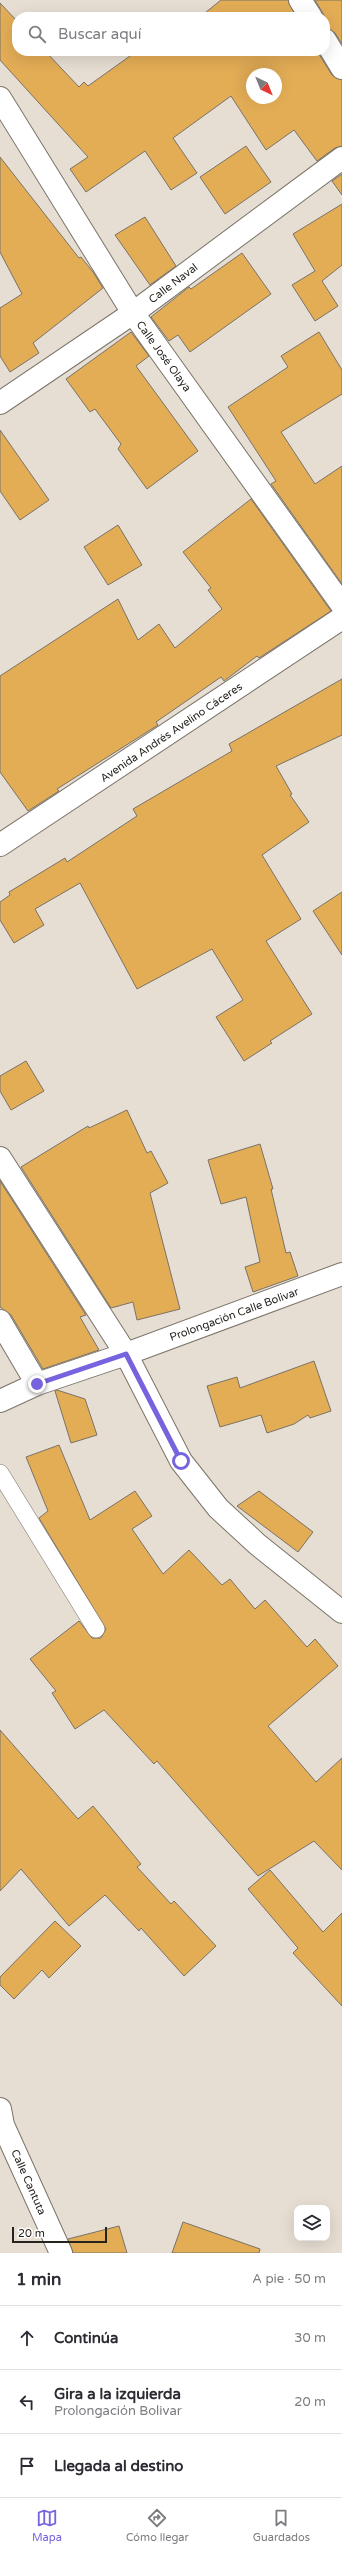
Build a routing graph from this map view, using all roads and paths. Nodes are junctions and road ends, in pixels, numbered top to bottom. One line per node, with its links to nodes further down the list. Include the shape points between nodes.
1 (300, 0): 2 (street)
2 (308, 12)
3 (330, 48): 4 (street)
4 (342, 68)
5 (0, 98): 7 (street, Calle José Olaya)
6 (342, 158): 7 (street, Calle Naval)
7 (133, 313): 8 (street, Calle Naval); 9 (street, Calle José Olaya)
8 (0, 403)
9 (342, 605)
10 (342, 618): 11 (street, Avenida Andrés Avelino Cáceres)
11 (0, 845)
12 (0, 1158): 15 (street)
13 (342, 1274): 15 (street, Prolongación Calle Bolivar)
14 (0, 1321): 16 (street)
15 (126, 1354): 16 (street, Prolongación Calle Bolivar); 19 (street, via 181,1461 218,1508 257,1544)
16 (37, 1384): 17 (street, Prolongación Calle Bolivar)
17 (0, 1401)
18 (0, 1473): 20 (lane)
19 (342, 1612)
20 (96, 1629)
21 (1, 2121): 22 (street, Calle Cantuta)
22 (61, 2253)

